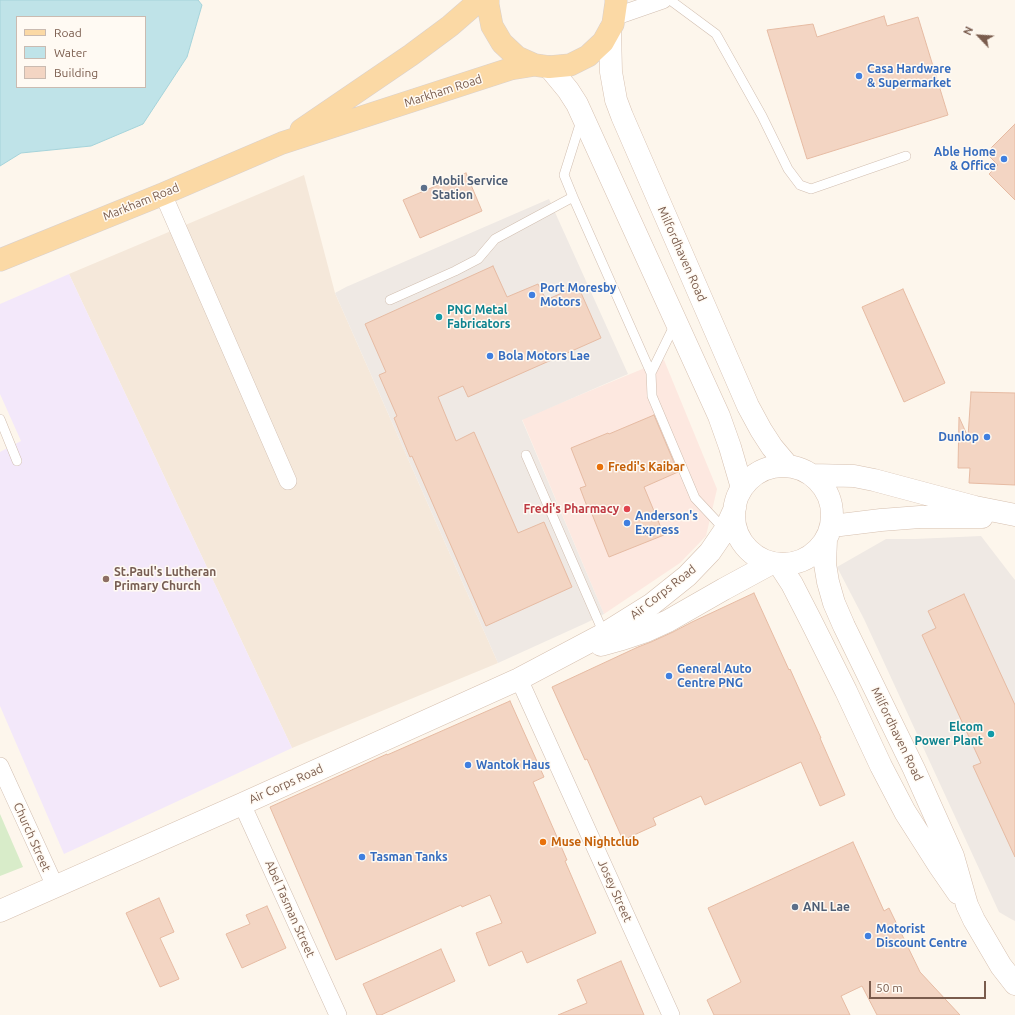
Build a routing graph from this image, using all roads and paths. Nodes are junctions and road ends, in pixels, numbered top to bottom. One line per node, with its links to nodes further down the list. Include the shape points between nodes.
1 (478, 0): 8 (main road, Markham Road, via 450,26)
2 (488, 0): 6 (main road, via 492,26 502,43 517,57)
3 (663, 0): 5 (street)
4 (670, 0): 9 (lane, via 716,34 788,169 800,184 811,189)
5 (613, 16): 6 (main road, Markham Road, via 603,42 588,56 570,65); 19 (main road, Milfordhaven Road, via 611,72 622,116 748,406 772,447)
6 (542, 66): 7 (main road, via 568,90); 8 (main road, Markham Road, via 510,69)
7 (582, 115): 11 (lane, via 564,175); 14 (main road)
8 (282, 143): 10 (main road, Markham Road)
9 (906, 156)
10 (163, 194): 12 (main road, Markham Road); 21 (street)
11 (573, 196): 13 (lane, via 495,239 478,259); 15 (lane)
12 (0, 260)
13 (390, 300)
14 (676, 322): 15 (lane); 22 (main road, via 730,446)
15 (651, 373): 24 (lane, via 652,396 695,498)
16 (0, 419): 18 (lane)
17 (526, 455): 27 (lane)
18 (17, 461)
19 (788, 466): 20 (main road); 22 (main road, via 775,466 751,478)
20 (812, 475): 23 (main road, via 854,476 874,480); 25 (main road, via 825,489 832,507)
21 (288, 481)
22 (739, 498): 24 (main road, Air Corps Road); 26 (main road, via 734,518 738,534 746,547 757,557)
23 (1015, 516): 25 (main road, via 881,520)
24 (725, 530): 27 (main road, Air Corps Road, via 710,552 687,576 652,604)
25 (829, 533): 26 (main road, via 816,553 802,561 787,565); 33 (main road, Milfordhaven Road, via 825,564 834,602 953,856)
26 (775, 564): 28 (main road, Air Corps Road, via 646,631); 33 (main road, Milfordhaven Road, via 792,584 905,812)
27 (604, 634): 28 (main road, Air Corps Road)
28 (569, 653): 29 (main road, Air Corps Road)
29 (519, 679): 31 (main road, Air Corps Road); 37 (street, Josey Street)
30 (0, 766): 32 (street, Church Street)
31 (242, 804): 32 (main road, Air Corps Road); 36 (street, Abel Tasman Street)
32 (55, 886): 34 (main road, Air Corps Road)
33 (967, 905): 35 (main road, Milfordhaven Road, via 1001,966)
34 (0, 911)
35 (1015, 984)
36 (338, 1015)
37 (671, 1015)

